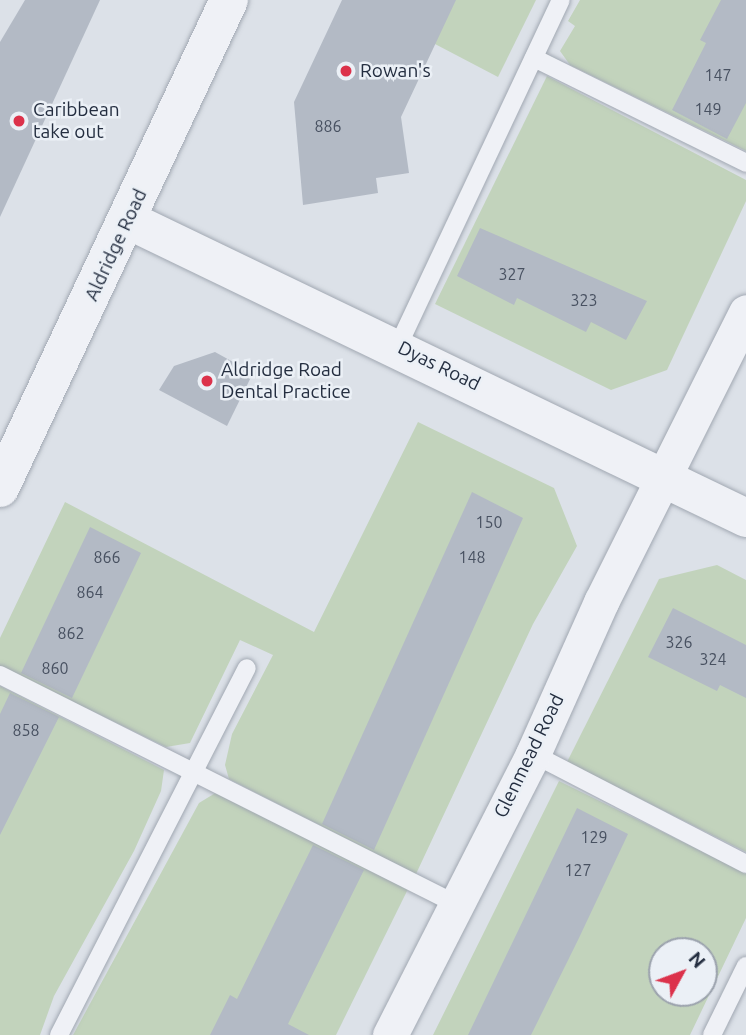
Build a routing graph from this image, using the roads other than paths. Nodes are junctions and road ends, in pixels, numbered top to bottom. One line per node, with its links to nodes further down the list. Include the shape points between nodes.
1 (229, 0): 5 (street, Aldridge Road)
2 (561, 0): 3 (lane)
3 (534, 58): 4 (lane); 7 (lane)
4 (746, 163)
5 (128, 220): 7 (street, Dyas Road); 9 (street, Aldridge Road)
6 (746, 312): 8 (street, Glenmead Road)
7 (398, 346): 8 (street, Dyas Road)
8 (665, 475): 10 (street, Dyas Road); 13 (street, Glenmead Road)
9 (0, 488)
10 (746, 518)
11 (247, 668): 14 (lane)
12 (0, 675): 14 (lane)
13 (533, 754): 15 (lane); 16 (street, Glenmead Road)
14 (196, 769): 16 (lane); 18 (lane)
15 (746, 864)
16 (454, 903): 19 (street, Glenmead Road)
17 (746, 967): 20 (lane)
18 (60, 1035)
19 (390, 1035)
20 (712, 1035)

